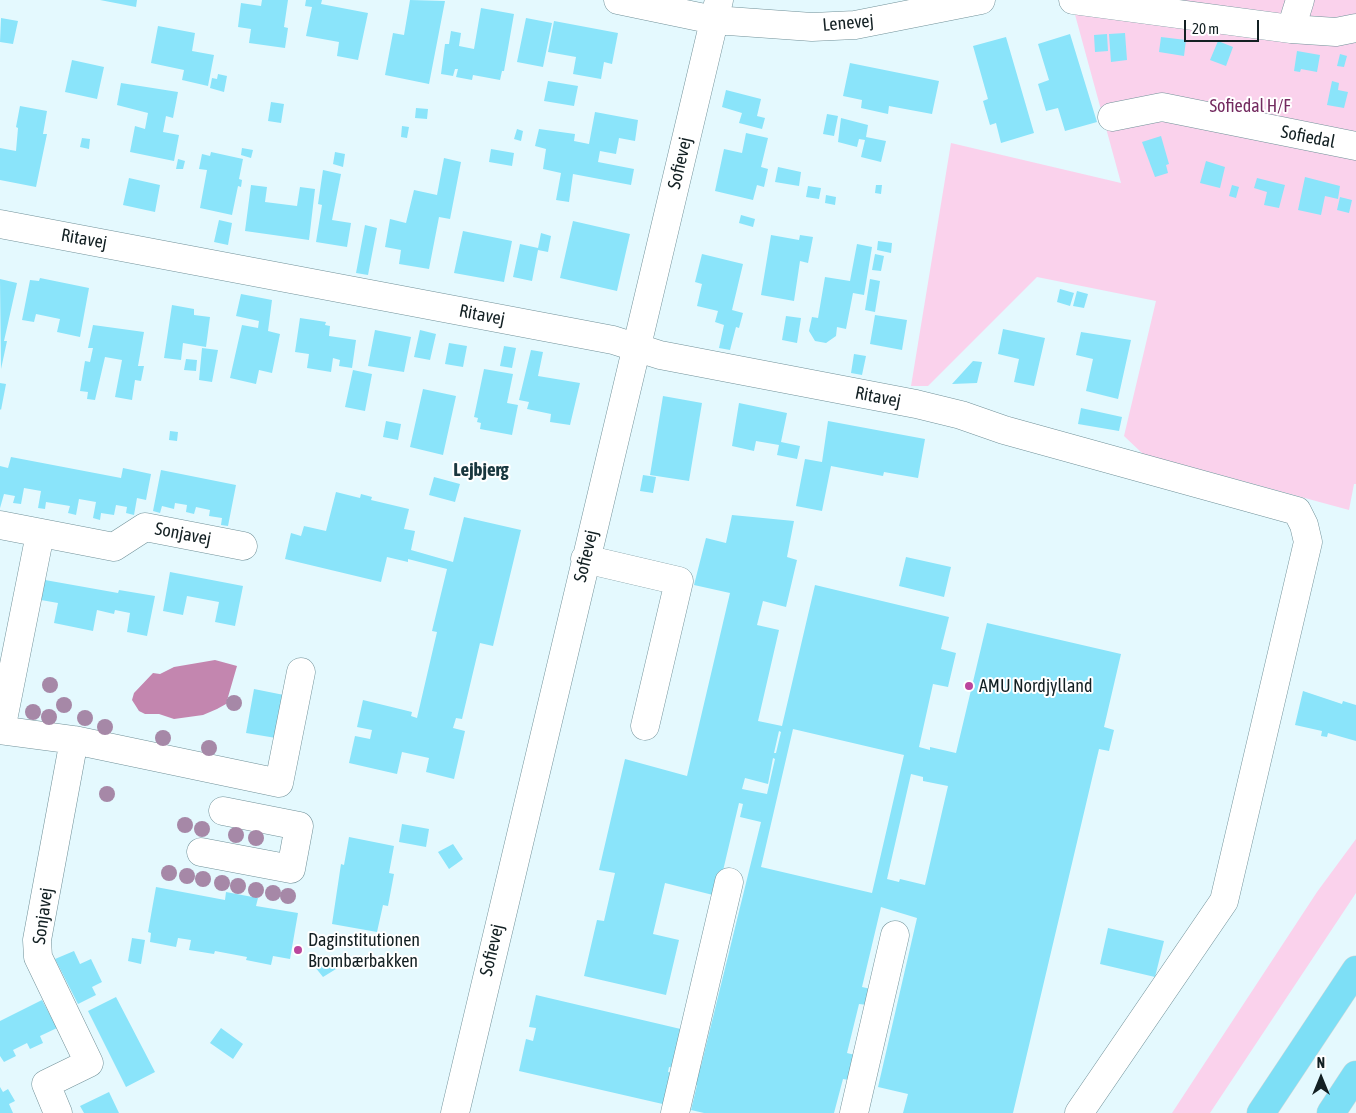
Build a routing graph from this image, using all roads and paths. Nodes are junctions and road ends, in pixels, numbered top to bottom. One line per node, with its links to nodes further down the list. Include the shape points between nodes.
1 (618, 0): 6 (street, Lenevej)
2 (981, 0): 5 (street, Lenevej)
3 (1073, 0): 8 (street)
4 (1300, 0): 8 (street)
5 (931, 6): 6 (street, Lenevej, via 856,25 812,26)
6 (716, 10): 12 (street, Sofievej)
7 (1356, 28): 8 (street, via 1336,32)
8 (1291, 29)
9 (1112, 117): 10 (street, Sofiedal, via 1162,107)
10 (1356, 146)
11 (0, 224): 12 (street, Ritavej)
12 (637, 347): 16 (street, Sofievej); 31 (street, Ritavej, via 660,355 961,415 1004,430 1297,511 1308,542 1224,900)
13 (0, 525): 14 (street, Sonjavej)
14 (40, 534): 15 (street, Sonjavej, via 114,547 145,527); 19 (street)
15 (243, 546)
16 (585, 559): 18 (street, via 679,581); 28 (street, Sofievej)
17 (301, 672): 21 (street, via 279,783)
18 (645, 726)
19 (0, 730): 20 (street)
20 (74, 740): 21 (street); 27 (street, Sonjavej, via 37,940 38,957 89,1063 46,1084)
21 (231, 773): 22 (street)
22 (223, 811): 22 (street, via 208,853 291,869 299,826)
23 (729, 882): 29 (street)
24 (895, 935): 30 (street)
25 (1356, 970): 32 (highway)
26 (1356, 1074): 33 (highway)
27 (58, 1113)
28 (455, 1113)
29 (676, 1113)
30 (854, 1113)
31 (1079, 1113)
32 (1261, 1113)
33 (1330, 1113)

